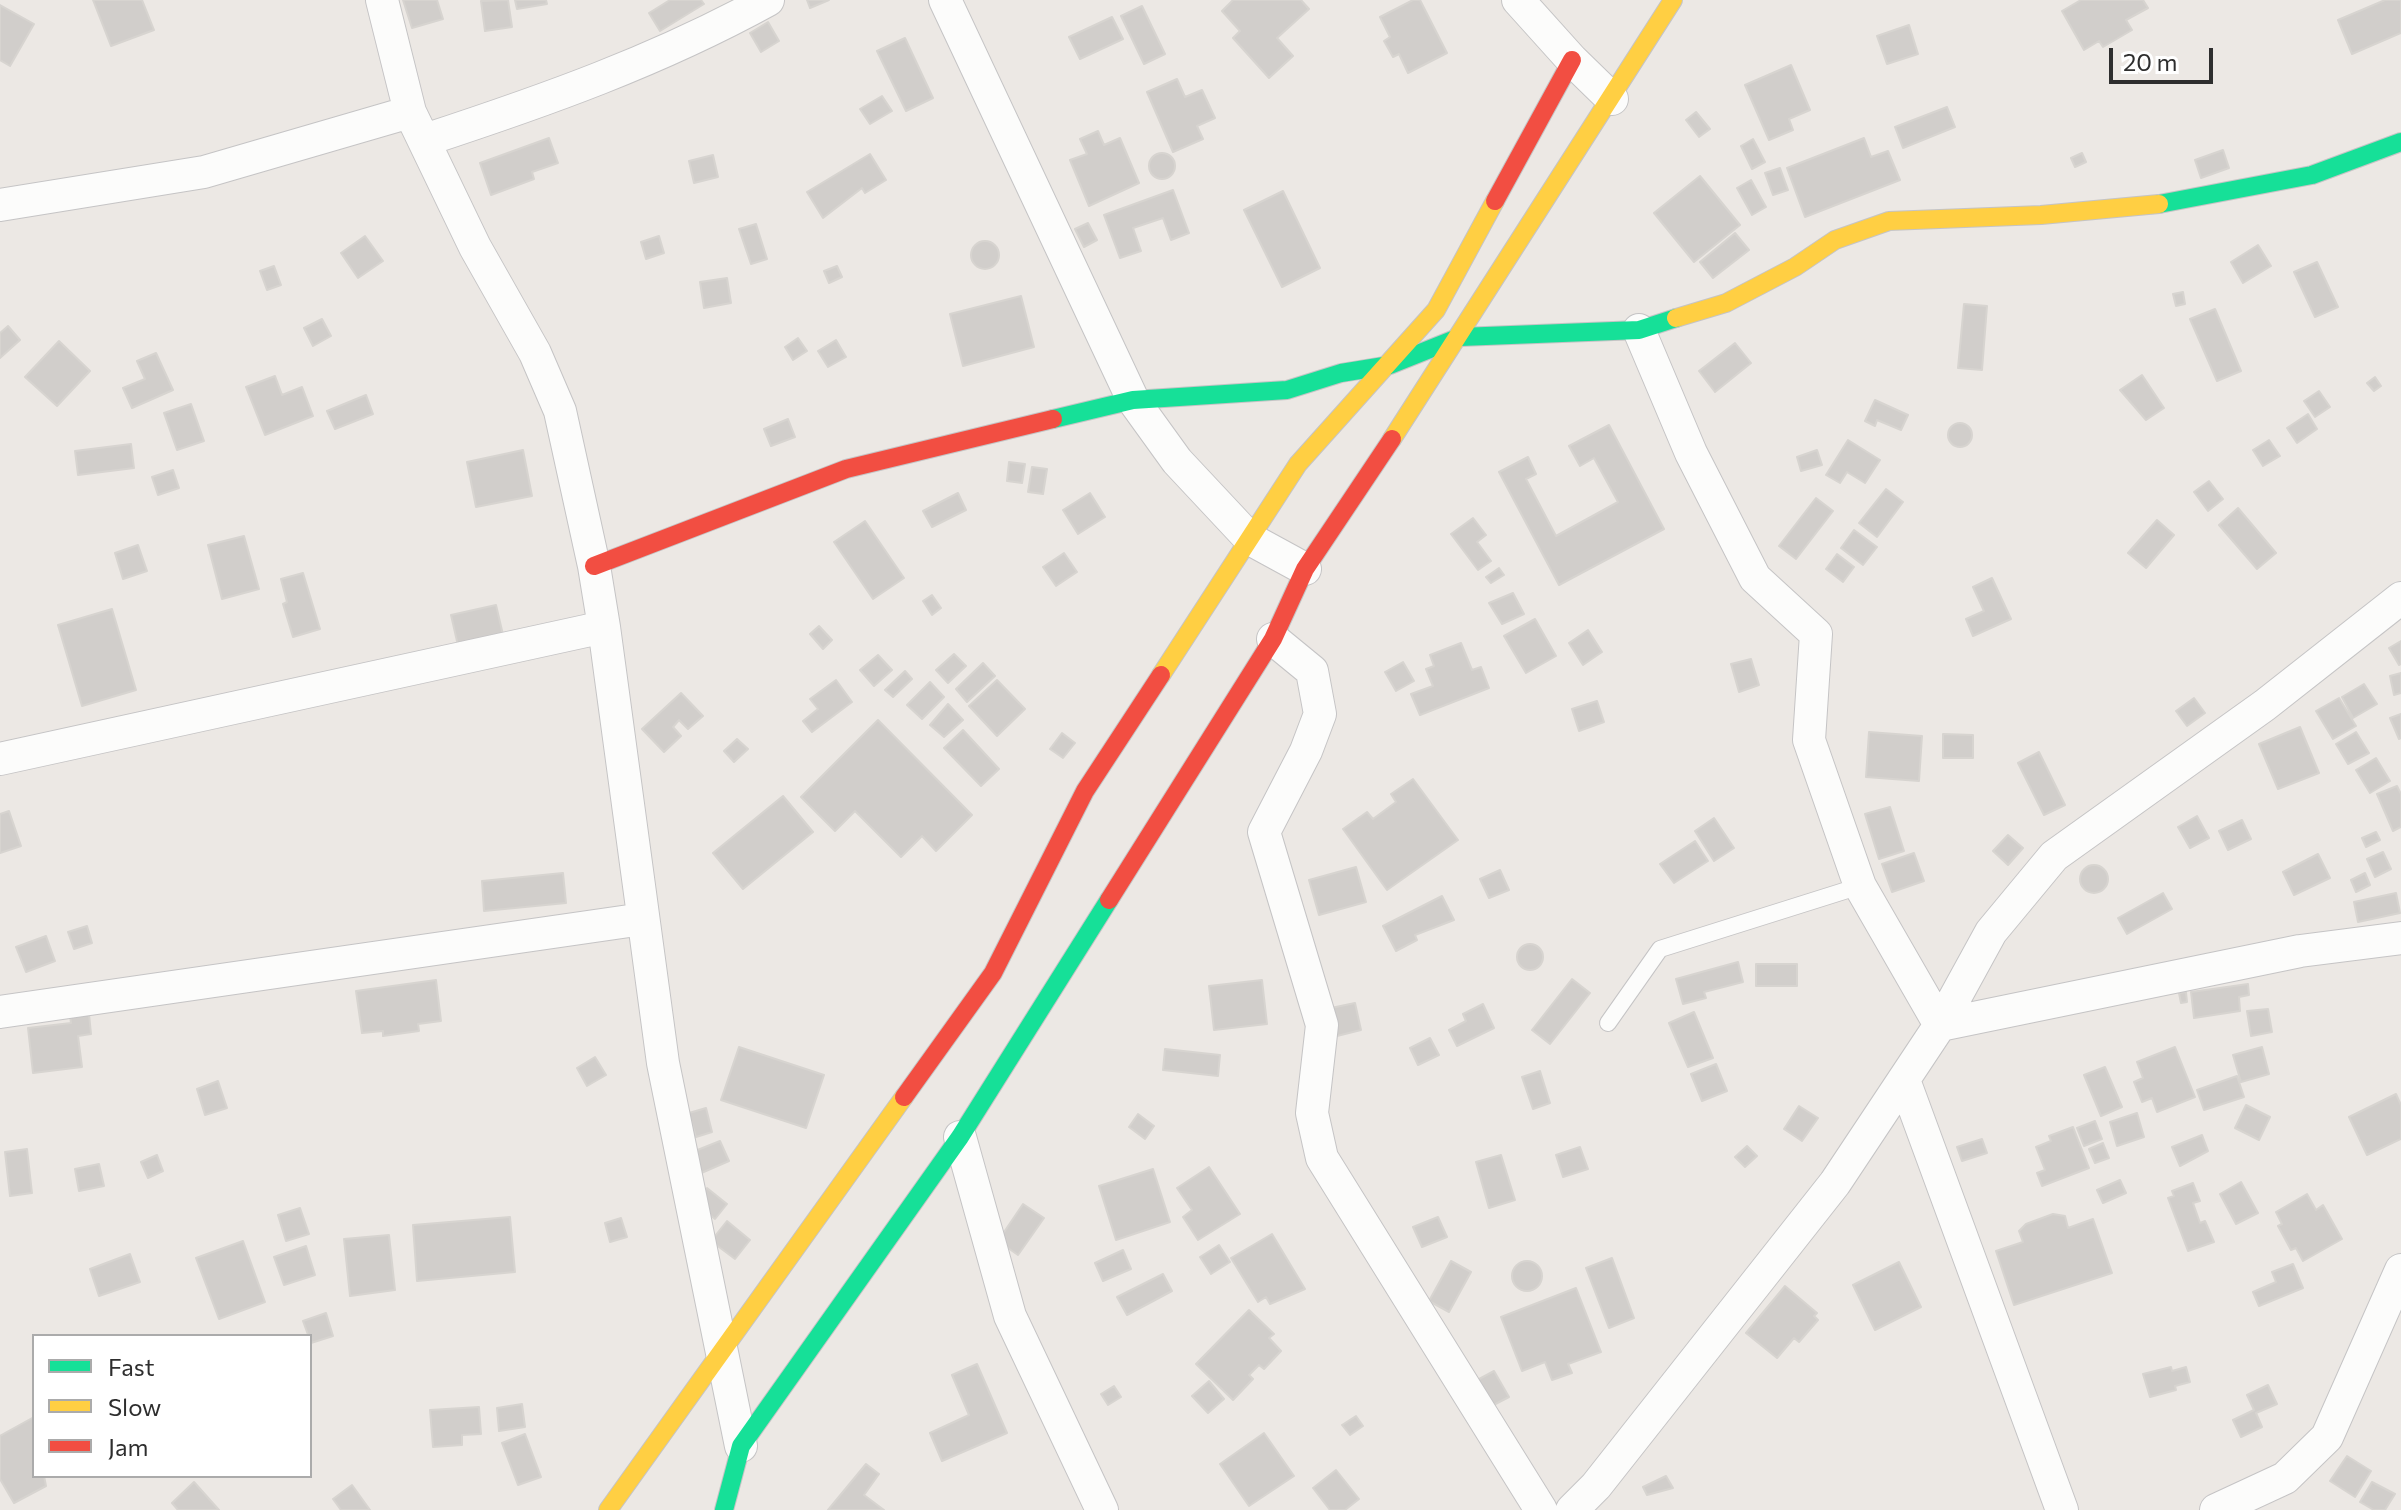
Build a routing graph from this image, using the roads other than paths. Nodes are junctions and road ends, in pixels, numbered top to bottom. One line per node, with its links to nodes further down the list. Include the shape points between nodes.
1 (382, 0): 8 (street)
2 (768, 0): 9 (street, via 694,41 606,77)
3 (945, 0): 15 (street)
4 (1518, 0): 6 (street)
5 (1673, 0): 7 (street)
6 (1572, 60): 7 (street); 14 (street, via 1436,310)
7 (1612, 99): 13 (street)
8 (410, 112): 9 (street); 11 (street, via 204,172)
9 (425, 140): 17 (street, via 560,411)
10 (2401, 142): 12 (street, via 2312,175 2178,202 1889,221 1835,240 1726,303)
11 (0, 205)
12 (1639, 330): 13 (street); 23 (street, via 1691,453 1755,578 1816,634 1809,740)
13 (1460, 337): 14 (street); 18 (street)
14 (1390, 365): 15 (street, via 1287,390); 16 (street, via 1298,464)
15 (1133, 400): 16 (street, via 1177,461); 17 (street, via 846,469)
16 (1250, 539): 18 (street); 32 (street, via 1085,791 993,973)
17 (594, 566): 20 (street)
18 (1305, 569): 21 (street)
19 (2401, 598): 28 (street, via 2265,705 2054,856 1991,932)
20 (604, 627): 22 (street); 24 (street)
21 (1273, 639): 30 (street); 37 (street, via 1312,671 1320,714 1264,832 1322,1025 1312,1113 1322,1158)
22 (0, 759)
23 (1860, 886): 27 (lane, via 1660,949); 28 (street)
24 (643, 919): 26 (street); 32 (street, via 663,1063)
25 (2401, 938): 28 (street, via 2300,951)
26 (0, 1012)
27 (1608, 1023)
28 (1940, 1025): 29 (street)
29 (1904, 1080): 38 (street, via 1835,1183); 39 (street)
30 (960, 1137): 33 (street); 36 (street, via 1010,1316)
31 (2401, 1270): 40 (street, via 2327,1437 2285,1478)
32 (723, 1349): 33 (street); 34 (street)
33 (741, 1446): 35 (street)
34 (608, 1510)
35 (724, 1510)
36 (1102, 1510)
37 (1541, 1510)
38 (1572, 1510)
39 (2062, 1510)
40 (2216, 1510)

